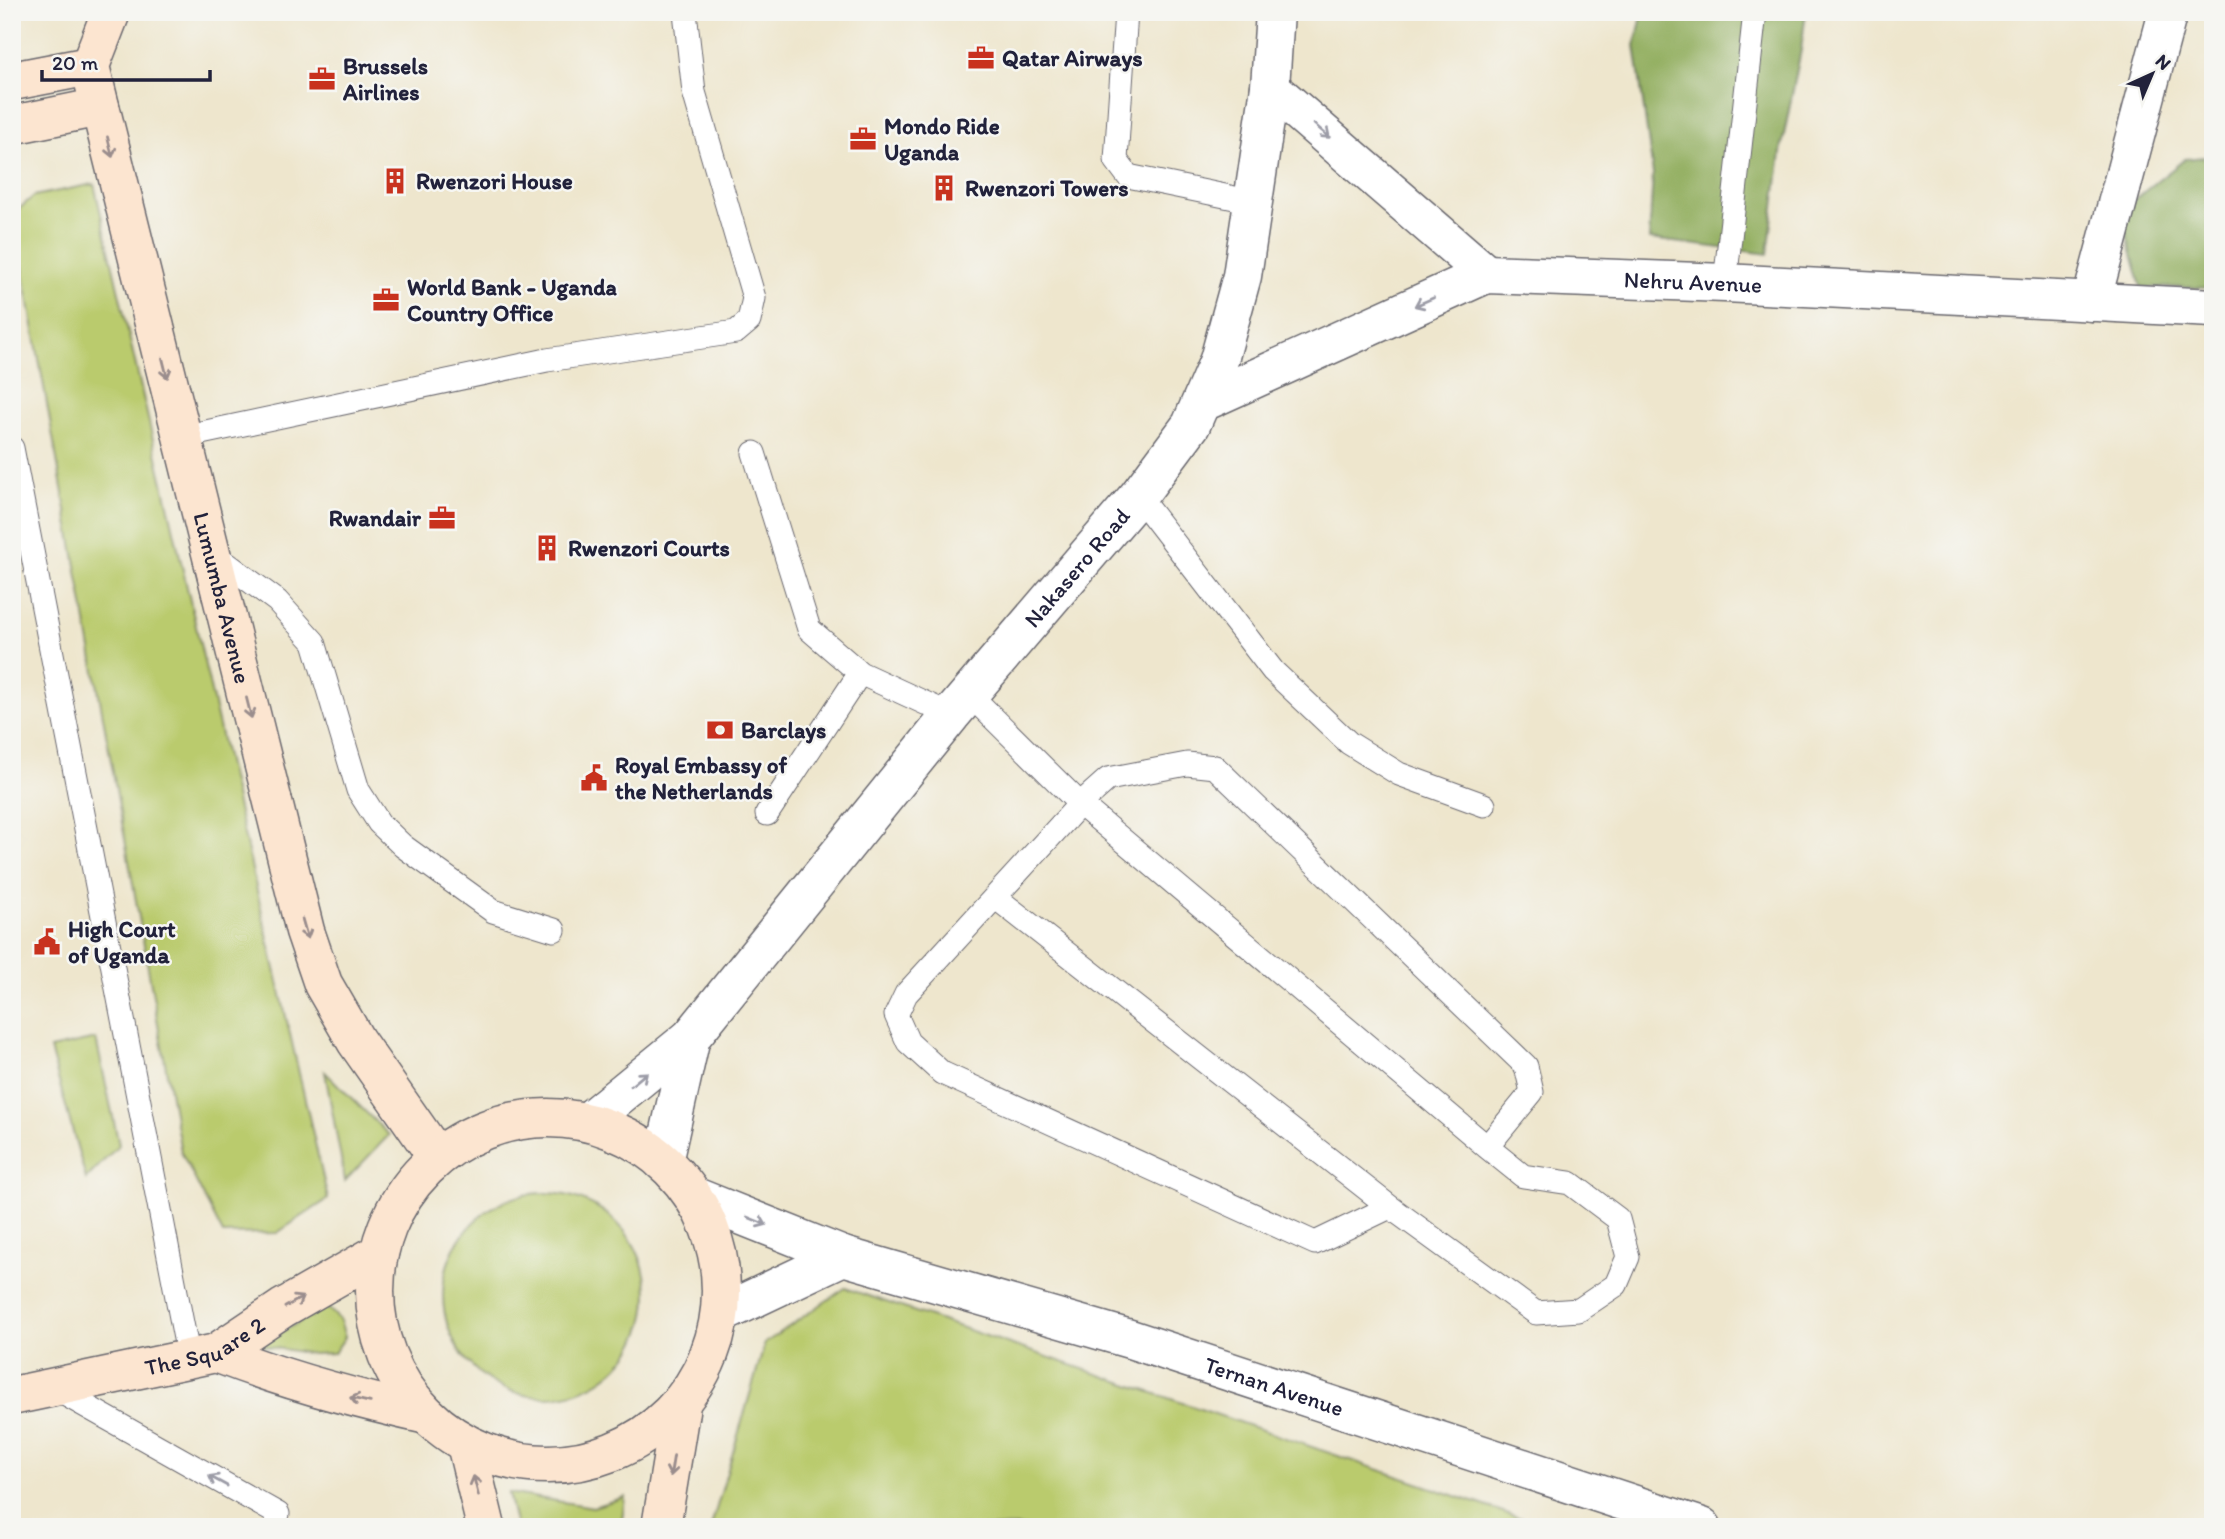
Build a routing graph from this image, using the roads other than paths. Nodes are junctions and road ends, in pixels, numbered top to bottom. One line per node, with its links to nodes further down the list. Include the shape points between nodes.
1 (111, 12): 7 (main road)
2 (685, 12): 18 (lane, via 694,92 754,298 749,321 736,332 547,360)
3 (1126, 12): 12 (lane, via 1116,160 1121,168 1128,176)
4 (1275, 12): 9 (street, Nakasero Road)
5 (1755, 12): 14 (lane)
6 (2168, 12): 15 (street)
7 (90, 66): 8 (main road); 10 (main road, Lumumba Avenue)
8 (12, 81)
9 (1270, 87): 12 (street, Nakasero Road); 13 (street, one-way to 13)
10 (100, 107): 11 (main road); 18 (main road, Lumumba Avenue, one-way to 18)
11 (12, 125)
12 (1254, 202): 17 (street, Nakasero Road, via 1232,319)
13 (1486, 274): 14 (street, Nehru Avenue); 17 (street, Nehru Avenue, one-way to 17)
14 (1726, 283): 15 (street, Nehru Avenue)
15 (2091, 302): 16 (street, Nehru Avenue)
16 (2213, 308)
17 (1201, 403): 21 (street, Nakasero Road, via 1176,447)
18 (182, 437): 22 (main road, Lumumba Avenue)
19 (12, 448): 40 (lane)
20 (754, 453): 23 (lane, via 809,629)
21 (1138, 496): 24 (street, Nakasero Road); 26 (lane, via 1273,671 1349,743 1399,774)
22 (211, 552): 29 (lane, via 277,601 314,642 358,790 379,823 403,846 493,911); 33 (main road, Lumumba Avenue, one-way to 33, via 304,931 323,984 356,1041)
23 (860, 673): 24 (lane); 27 (lane)
24 (960, 705): 25 (lane); 30 (street, Nakasero Road)
25 (1080, 804): 28 (lane); 32 (lane); 32 (lane, via 1108,779 1187,764 1215,767 1526,1066 1532,1092)
26 (1485, 805)
27 (767, 814)
28 (995, 897): 36 (lane); 36 (lane, via 906,994 896,1015 908,1042 942,1073 1315,1243)
29 (554, 930)
30 (691, 1037): 31 (street, Nakasero Road, one-way to 30); 34 (street, Nakasero Road)
31 (587, 1122): 33 (main road, via 519,1119 475,1133); 34 (main road, via 628,1137)
32 (1487, 1147): 36 (lane, via 1522,1176 1570,1183 1618,1219 1628,1257 1616,1285 1579,1310 1536,1313)
33 (437, 1157): 37 (main road, via 411,1184 390,1216)
34 (663, 1162): 35 (main road)
35 (693, 1196): 38 (street, Ternan Avenue, one-way to 38); 39 (main road, via 718,1252)
36 (1390, 1207)
37 (379, 1253): 40 (main road, The Square 2, one-way to 37); 44 (main road, via 374,1296 382,1340 400,1380)
38 (843, 1256): 39 (street); 49 (street, Ternan Avenue, via 1130,1339)
39 (721, 1314): 43 (main road, via 700,1377)
40 (203, 1356): 41 (main road, The Square 2); 44 (main road, one-way to 40, via 352,1399)
41 (52, 1387): 42 (main road, The Square 2); 46 (lane, one-way to 41)
42 (12, 1395)
43 (681, 1405): 45 (main road, via 646,1436 604,1456 570,1463 511,1461); 48 (main road, one-way to 48)
44 (427, 1415): 45 (main road)
45 (466, 1444): 47 (main road, one-way to 45)
46 (278, 1514)
47 (486, 1527)
48 (661, 1527)
49 (1702, 1527)

